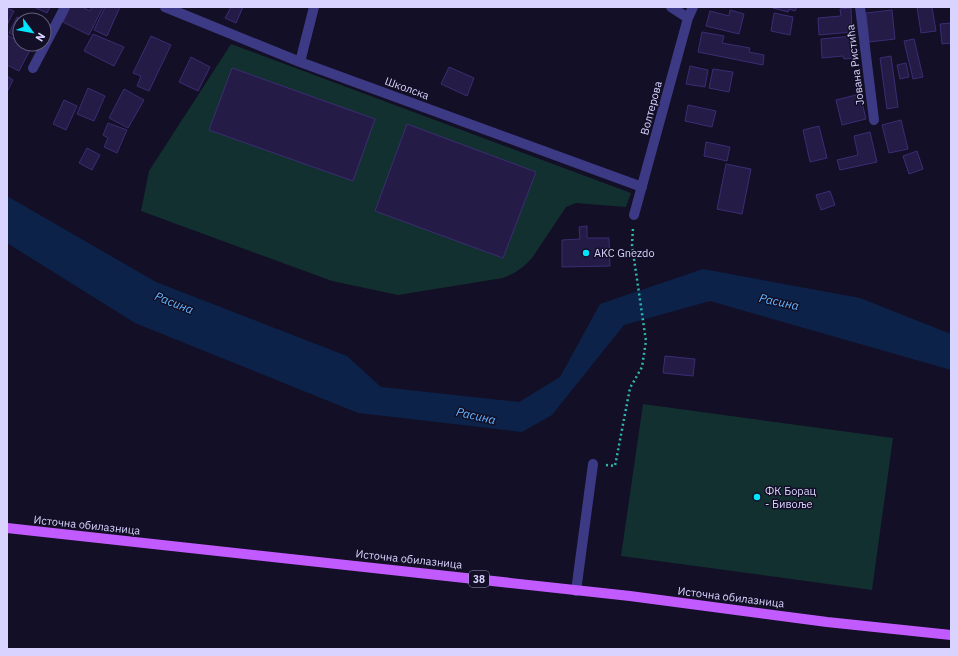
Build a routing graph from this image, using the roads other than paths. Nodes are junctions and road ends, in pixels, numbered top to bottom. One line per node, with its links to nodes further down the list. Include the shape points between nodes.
1 (65, 7): 9 (street)
2 (165, 7): 8 (street, Школска)
3 (314, 7): 8 (street)
4 (671, 7): 7 (street)
5 (693, 7): 7 (street, Волтерова)
6 (860, 7): 10 (street, Јована Ристића)
7 (688, 18): 11 (street, Волтерова)
8 (300, 62): 11 (street, Школска)
9 (33, 68)
10 (874, 120)
11 (642, 188): 12 (street, Волтерова)
12 (634, 215)
13 (593, 464): 15 (street)
14 (7, 528): 15 (main road, Источна обилазница / 38)
15 (576, 591): 16 (main road, Источна обилазница / 38)
16 (951, 635)

